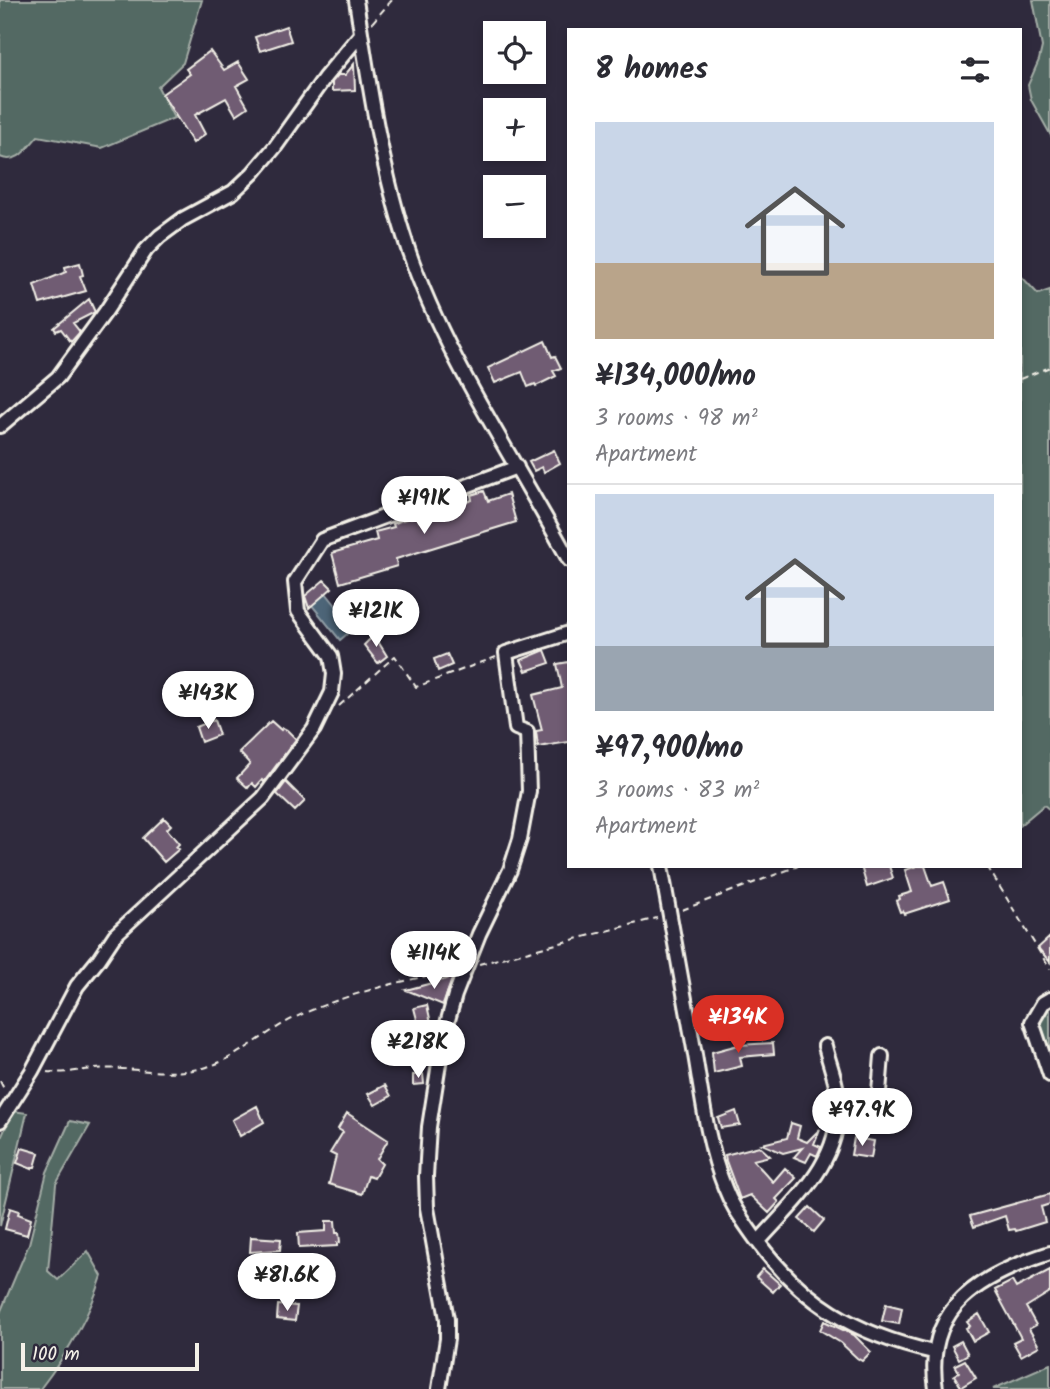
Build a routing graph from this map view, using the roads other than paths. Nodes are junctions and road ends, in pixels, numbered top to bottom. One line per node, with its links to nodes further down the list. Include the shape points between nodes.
1 (356, 0): 2 (street)
2 (361, 34): 3 (street, via 253,173 233,192 183,219 146,250 58,377); 4 (street, via 388,179 409,250 450,345)
3 (0, 426)
4 (517, 467): 5 (street); 13 (street, via 322,540 295,582 298,611 331,656 334,674 332,692 314,729 263,798 116,934 77,986)
5 (567, 556)
6 (567, 634): 17 (street, via 506,653 516,728 527,732 527,803 510,870 465,968 443,1038 429,1127 427,1208 447,1319)
7 (661, 868): 14 (street, via 714,1154 733,1208)
8 (1050, 999): 11 (street, via 1032,1022)
9 (825, 1046): 12 (street)
10 (882, 1056): 12 (street, via 878,1104)
11 (1050, 1075)
12 (838, 1103): 14 (street, via 834,1142 826,1161)
13 (0, 1121)
14 (758, 1242): 16 (street, via 788,1279 841,1318 895,1343)
15 (1050, 1253): 16 (street, via 1008,1268 959,1299)
16 (933, 1352): 18 (street)
17 (439, 1389)
18 (936, 1389)

